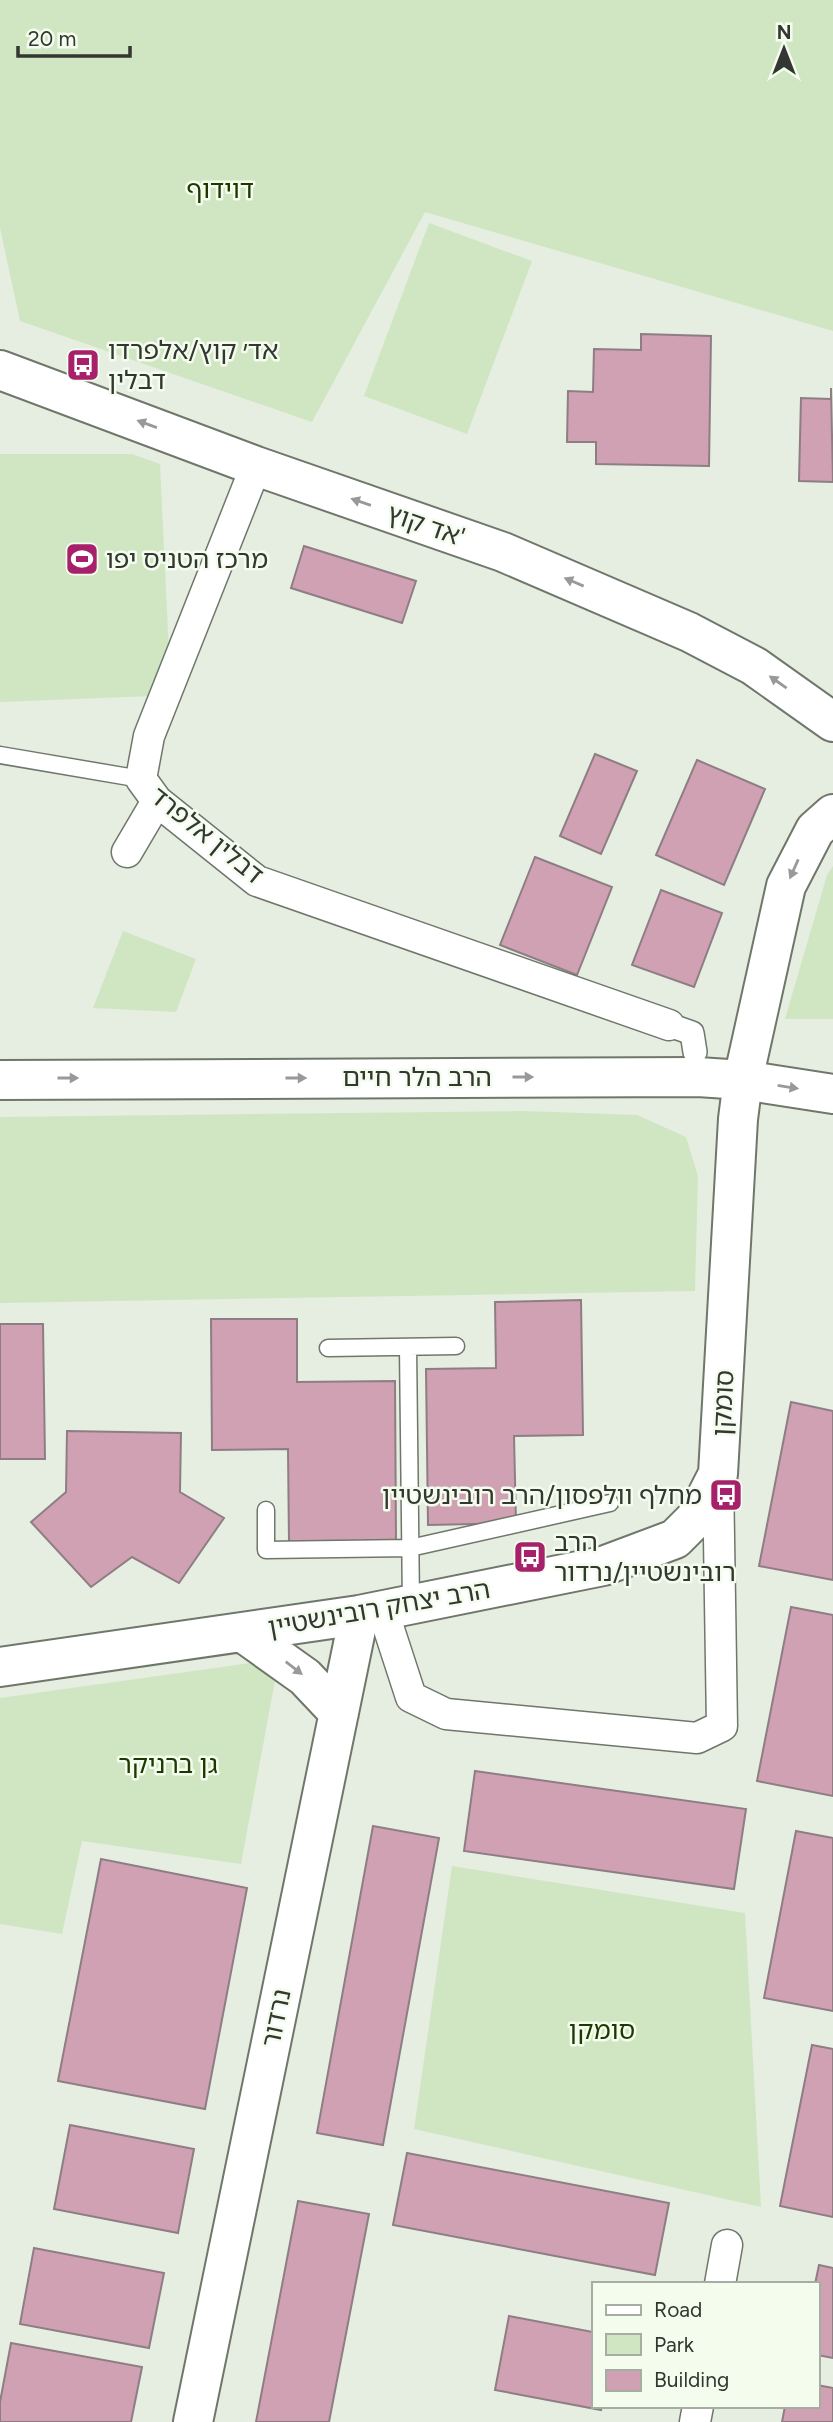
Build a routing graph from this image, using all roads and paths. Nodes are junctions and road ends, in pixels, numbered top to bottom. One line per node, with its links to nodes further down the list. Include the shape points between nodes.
1 (0, 370): 2 (street, אד קוץ', one-way to 1)
2 (256, 466): 3 (street, אד קוץ', one-way to 2, via 754,666 677,627 503,552); 5 (street, דבלין אלפרד, via 149,736)
3 (833, 722)
4 (0, 755): 5 (lane)
5 (149, 790): 7 (street); 8 (street, דבלין אלפרד, via 257,881)
6 (833, 814): 11 (street, סומקן, one-way to 11, via 814,830 786,886)
7 (127, 852)
8 (668, 1025): 9 (street, דבלין אלפרד, via 692,1033)
9 (695, 1052)
10 (0, 1080): 11 (street, הרב הלר חיים, one-way to 11)
11 (743, 1080): 12 (street, הרב הלר חיים, one-way to 12); 16 (street, סומקן)
12 (833, 1094)
13 (456, 1346): 14 (lane)
14 (408, 1347): 15 (lane); 19 (lane)
15 (328, 1348)
16 (718, 1474): 20 (street, הרב יצחק רובינשטיין, via 695,1519 675,1539 603,1566); 20 (street, סומקן, via 722,1726 697,1738 446,1714 411,1698)
17 (610, 1503): 19 (lane)
18 (266, 1510): 19 (lane, via 266,1550)
19 (410, 1548): 20 (lane)
20 (384, 1610): 21 (street, הרב יצחק רובינשטיין); 23 (street, נרדור)
21 (242, 1632): 22 (street, הרב יצחק רובינשטיין); 23 (street, one-way to 23, via 305,1677)
22 (0, 1667)
23 (339, 1713): 26 (street, נרדור)
24 (727, 2245): 25 (street)
25 (720, 2282)
26 (193, 2422)

